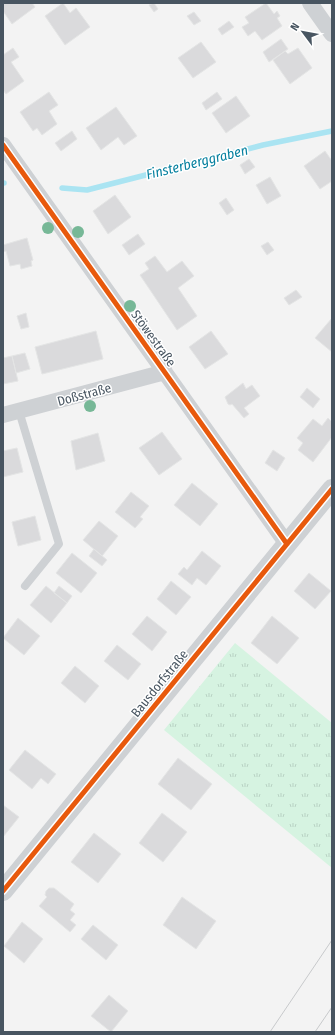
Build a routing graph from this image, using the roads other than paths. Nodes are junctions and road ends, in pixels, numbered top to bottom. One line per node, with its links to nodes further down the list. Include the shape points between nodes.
1 (310, 3): 2 (street)
2 (332, 34)
3 (3, 145): 4 (street, Stöwestraße)
4 (165, 372): 5 (street, Doßstraße); 8 (street, Stöwestraße)
5 (19, 411): 6 (street, Doßstraße); 9 (lane, via 59,544)
6 (3, 415)
7 (332, 489): 8 (street, Bausdorfstraße)
8 (287, 544): 10 (street, Bausdorfstraße)
9 (25, 586)
10 (3, 891)

